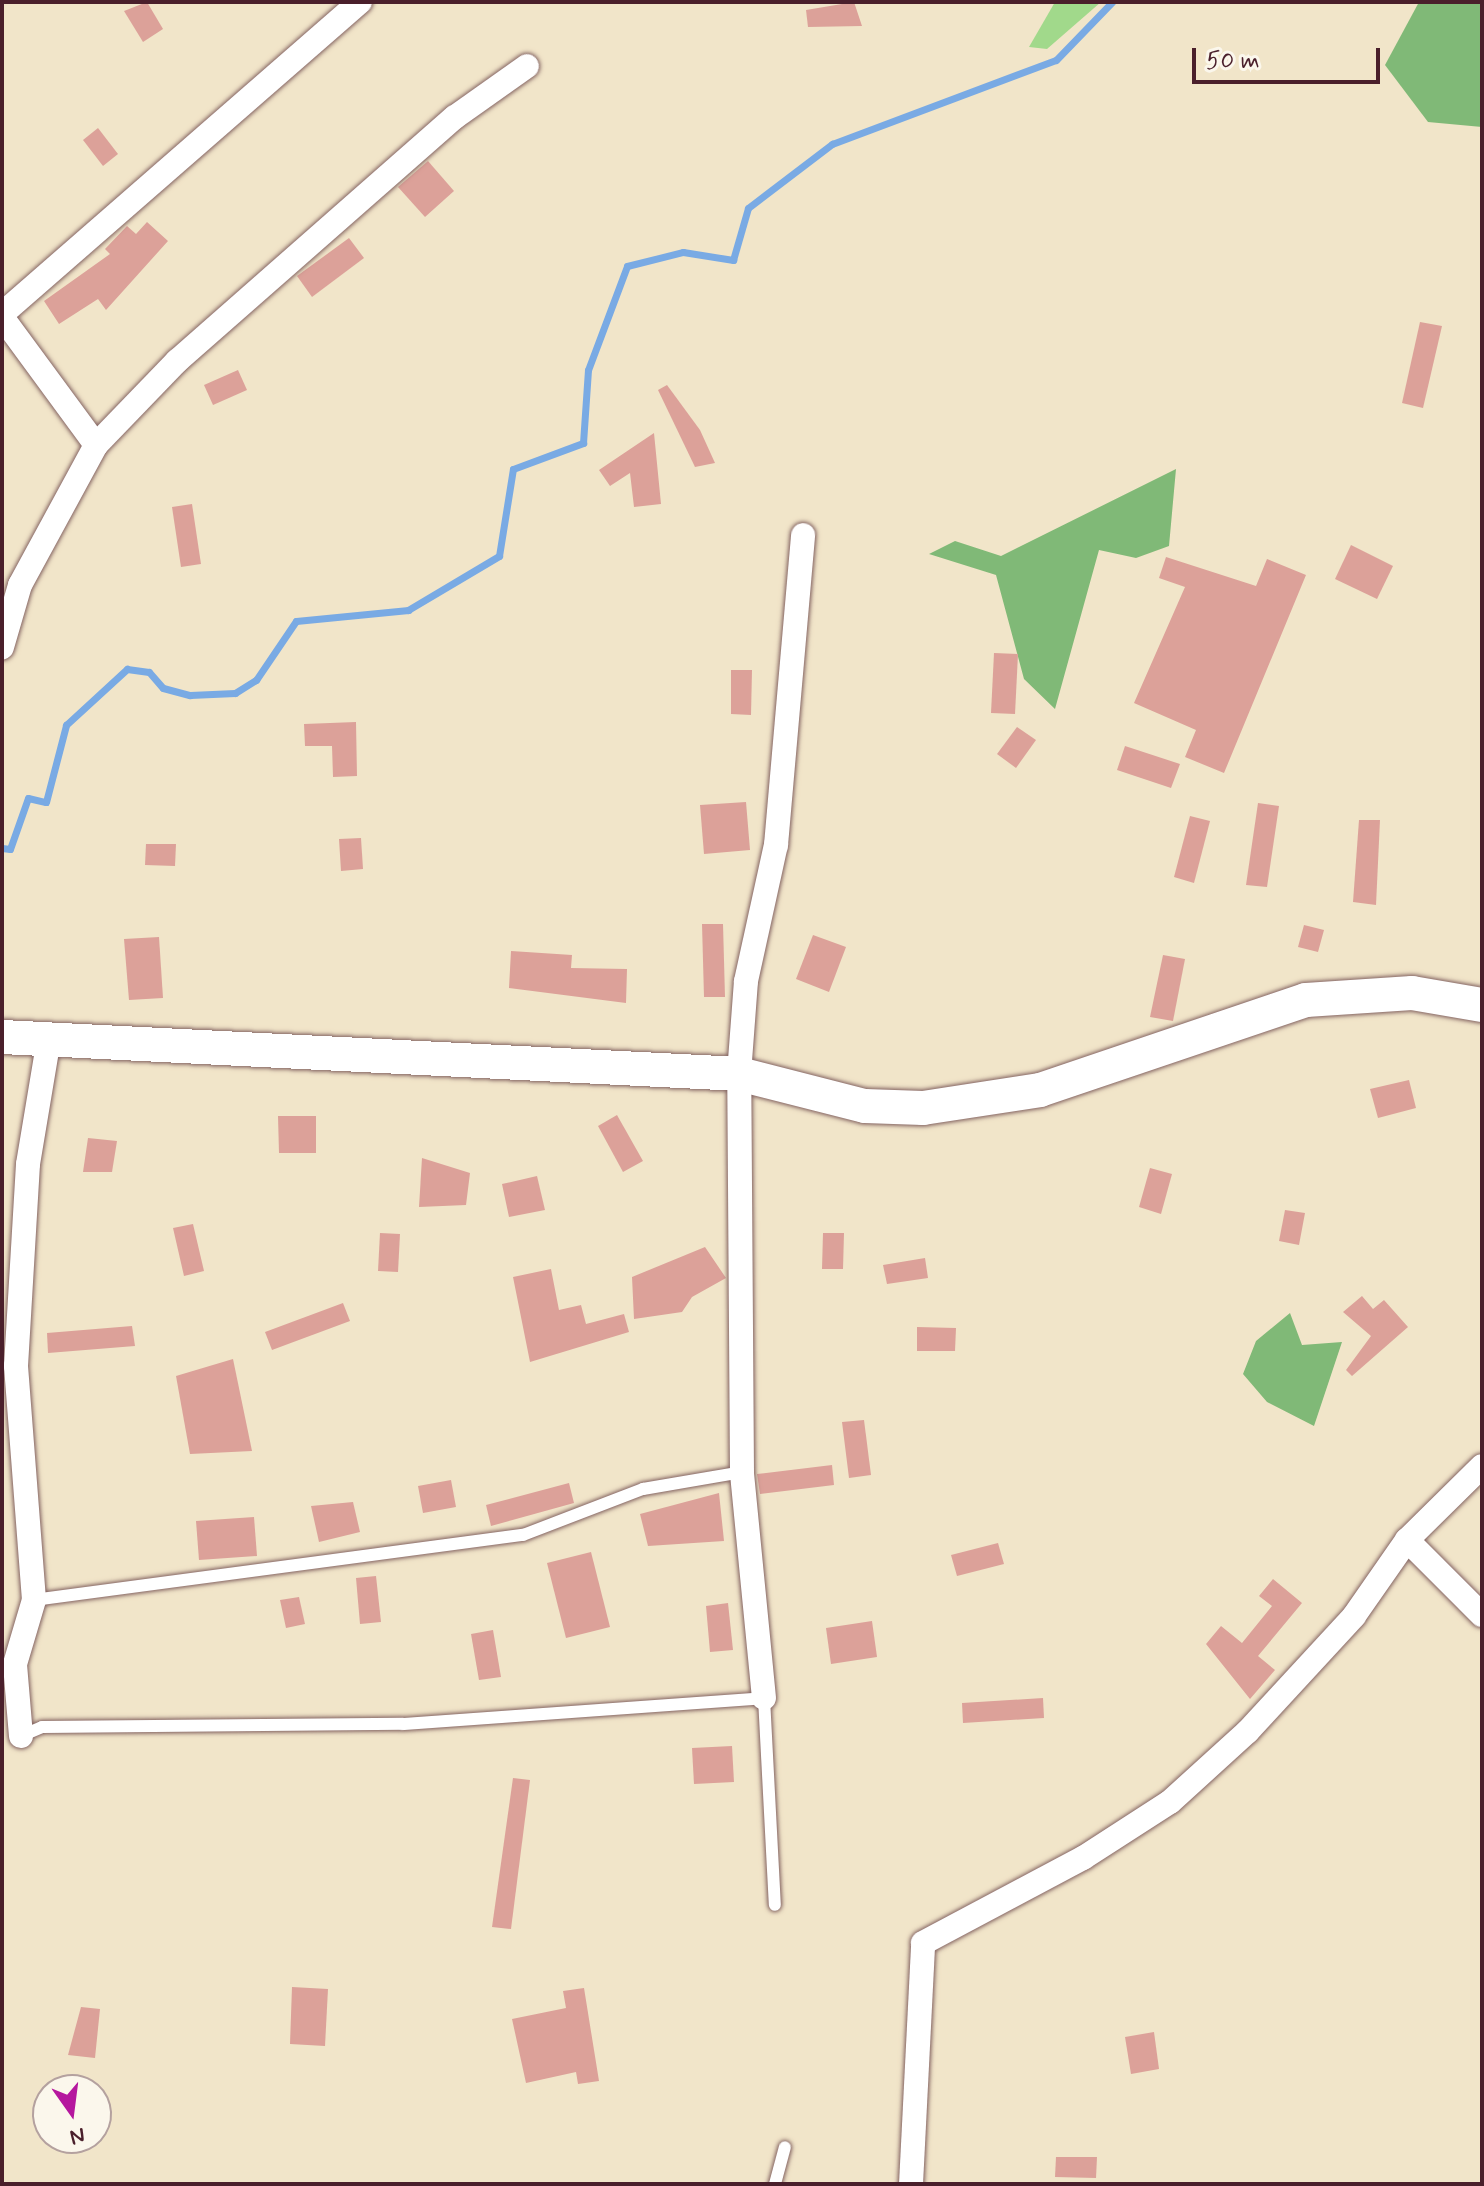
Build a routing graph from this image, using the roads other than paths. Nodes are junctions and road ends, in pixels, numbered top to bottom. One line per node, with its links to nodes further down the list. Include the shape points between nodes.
1 (360, 2): 3 (street)
2 (527, 66): 4 (street, via 455,117 177,361)
3 (2, 316): 4 (street)
4 (96, 445): 6 (street, via 84,479)
5 (803, 535): 11 (street, via 776,845 746,981)
6 (11, 587): 7 (street)
7 (2, 647)
8 (1482, 1005): 11 (street, via 1412,993 1306,1000 1040,1090 923,1108 865,1106)
9 (2, 1037): 10 (street)
10 (49, 1039): 11 (street); 15 (street, via 28,1164 16,1366)
11 (739, 1074): 13 (street)
12 (1482, 1466): 14 (street)
13 (742, 1472): 15 (lane, via 643,1489 523,1535); 17 (street)
14 (1407, 1540): 16 (street); 22 (street, via 1354,1616 1170,1802 1083,1858 923,1943)
15 (34, 1600): 18 (street, via 15,1664)
16 (1482, 1615)
17 (764, 1698): 18 (lane, via 403,1724 42,1727); 19 (lane)
18 (21, 1736)
19 (775, 1905)
20 (785, 2147): 21 (lane)
21 (775, 2184)
22 (911, 2184)

